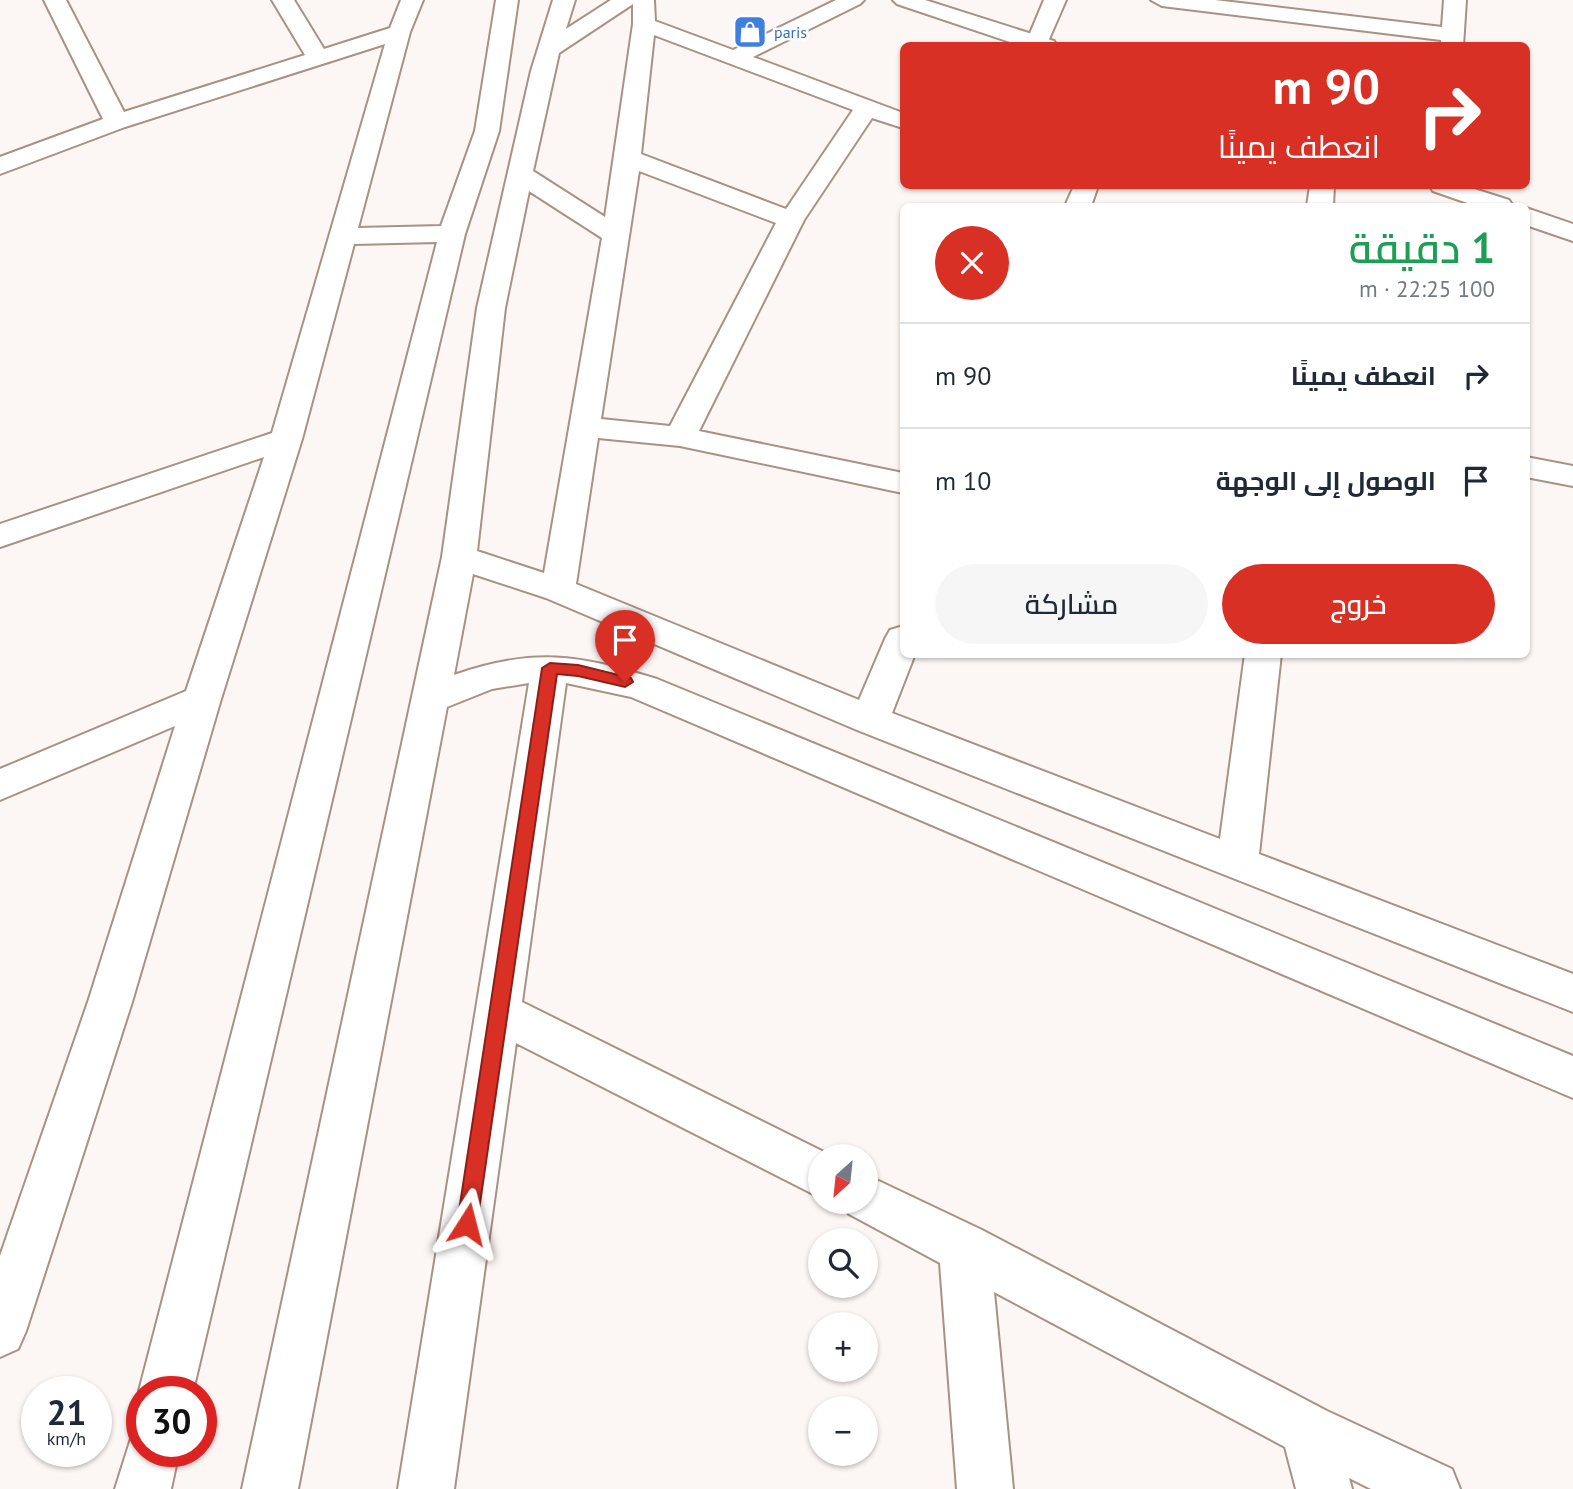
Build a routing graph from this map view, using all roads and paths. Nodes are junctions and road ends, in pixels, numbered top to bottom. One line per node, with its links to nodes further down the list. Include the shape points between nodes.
1 (55, 0): 22 (street)
2 (283, 0): 18 (street)
3 (412, 0): 13 (street)
4 (507, 0): 31 (street, via 488,131)
5 (564, 0): 17 (street)
6 (625, 0): 17 (street)
7 (853, 0): 19 (street)
8 (904, 0): 15 (street)
9 (1055, 0): 16 (street)
10 (1162, 0): 14 (street)
11 (1455, 0): 14 (street)
12 (643, 12): 19 (street); 23 (street)
13 (399, 32): 18 (street); 33 (street)
14 (1452, 40)
15 (1035, 42)
16 (1042, 42)
17 (550, 49): 25 (street)
18 (318, 57): 22 (street)
19 (733, 58): 20 (street)
20 (866, 109): 21 (street); 29 (street)
21 (900, 120)
22 (117, 122): 24 (street)
23 (628, 158): 29 (street); 32 (street)
24 (0, 166)
25 (520, 174): 32 (street); 41 (street, via 491,308)
26 (1451, 189): 27 (street)
27 (1491, 203)
28 (1530, 217): 30 (street)
29 (791, 220): 35 (street)
30 (1573, 233)
31 (452, 234): 33 (street); 60 (street)
32 (614, 234): 34 (street)
33 (340, 236): 36 (street)
34 (585, 426): 35 (street); 42 (street)
35 (680, 437): 39 (street)
36 (286, 439): 40 (street); 46 (street)
37 (1530, 468): 38 (street)
38 (1573, 476)
39 (900, 483)
40 (0, 536)
41 (459, 557): 42 (street); 47 (street)
42 (558, 590): 48 (street)
43 (900, 646): 48 (street)
44 (1263, 658): 52 (street)
45 (550, 668): 47 (street, via 496,673); 51 (street, via 606,676 656,692); 54 (street)
46 (202, 699): 49 (street); 59 (street, via 110,1002)
47 (431, 699): 64 (street)
48 (870, 720): 50 (street)
49 (0, 785)
50 (1051, 790): 51 (street); 52 (street)
51 (1027, 846): 55 (street)
52 (1237, 863): 53 (street)
53 (1573, 993)
54 (500, 1013): 56 (street); 65 (street)
55 (1573, 1077)
56 (808, 1168)
57 (878, 1204): 58 (street)
58 (964, 1247): 61 (street); 66 (street)
59 (0, 1332)
60 (170, 1376)
61 (1308, 1430): 67 (street); 68 (street)
62 (148, 1467): 63 (street)
63 (143, 1489)
64 (270, 1489)
65 (426, 1489)
66 (985, 1489)
67 (1324, 1489)
68 (1432, 1489)

